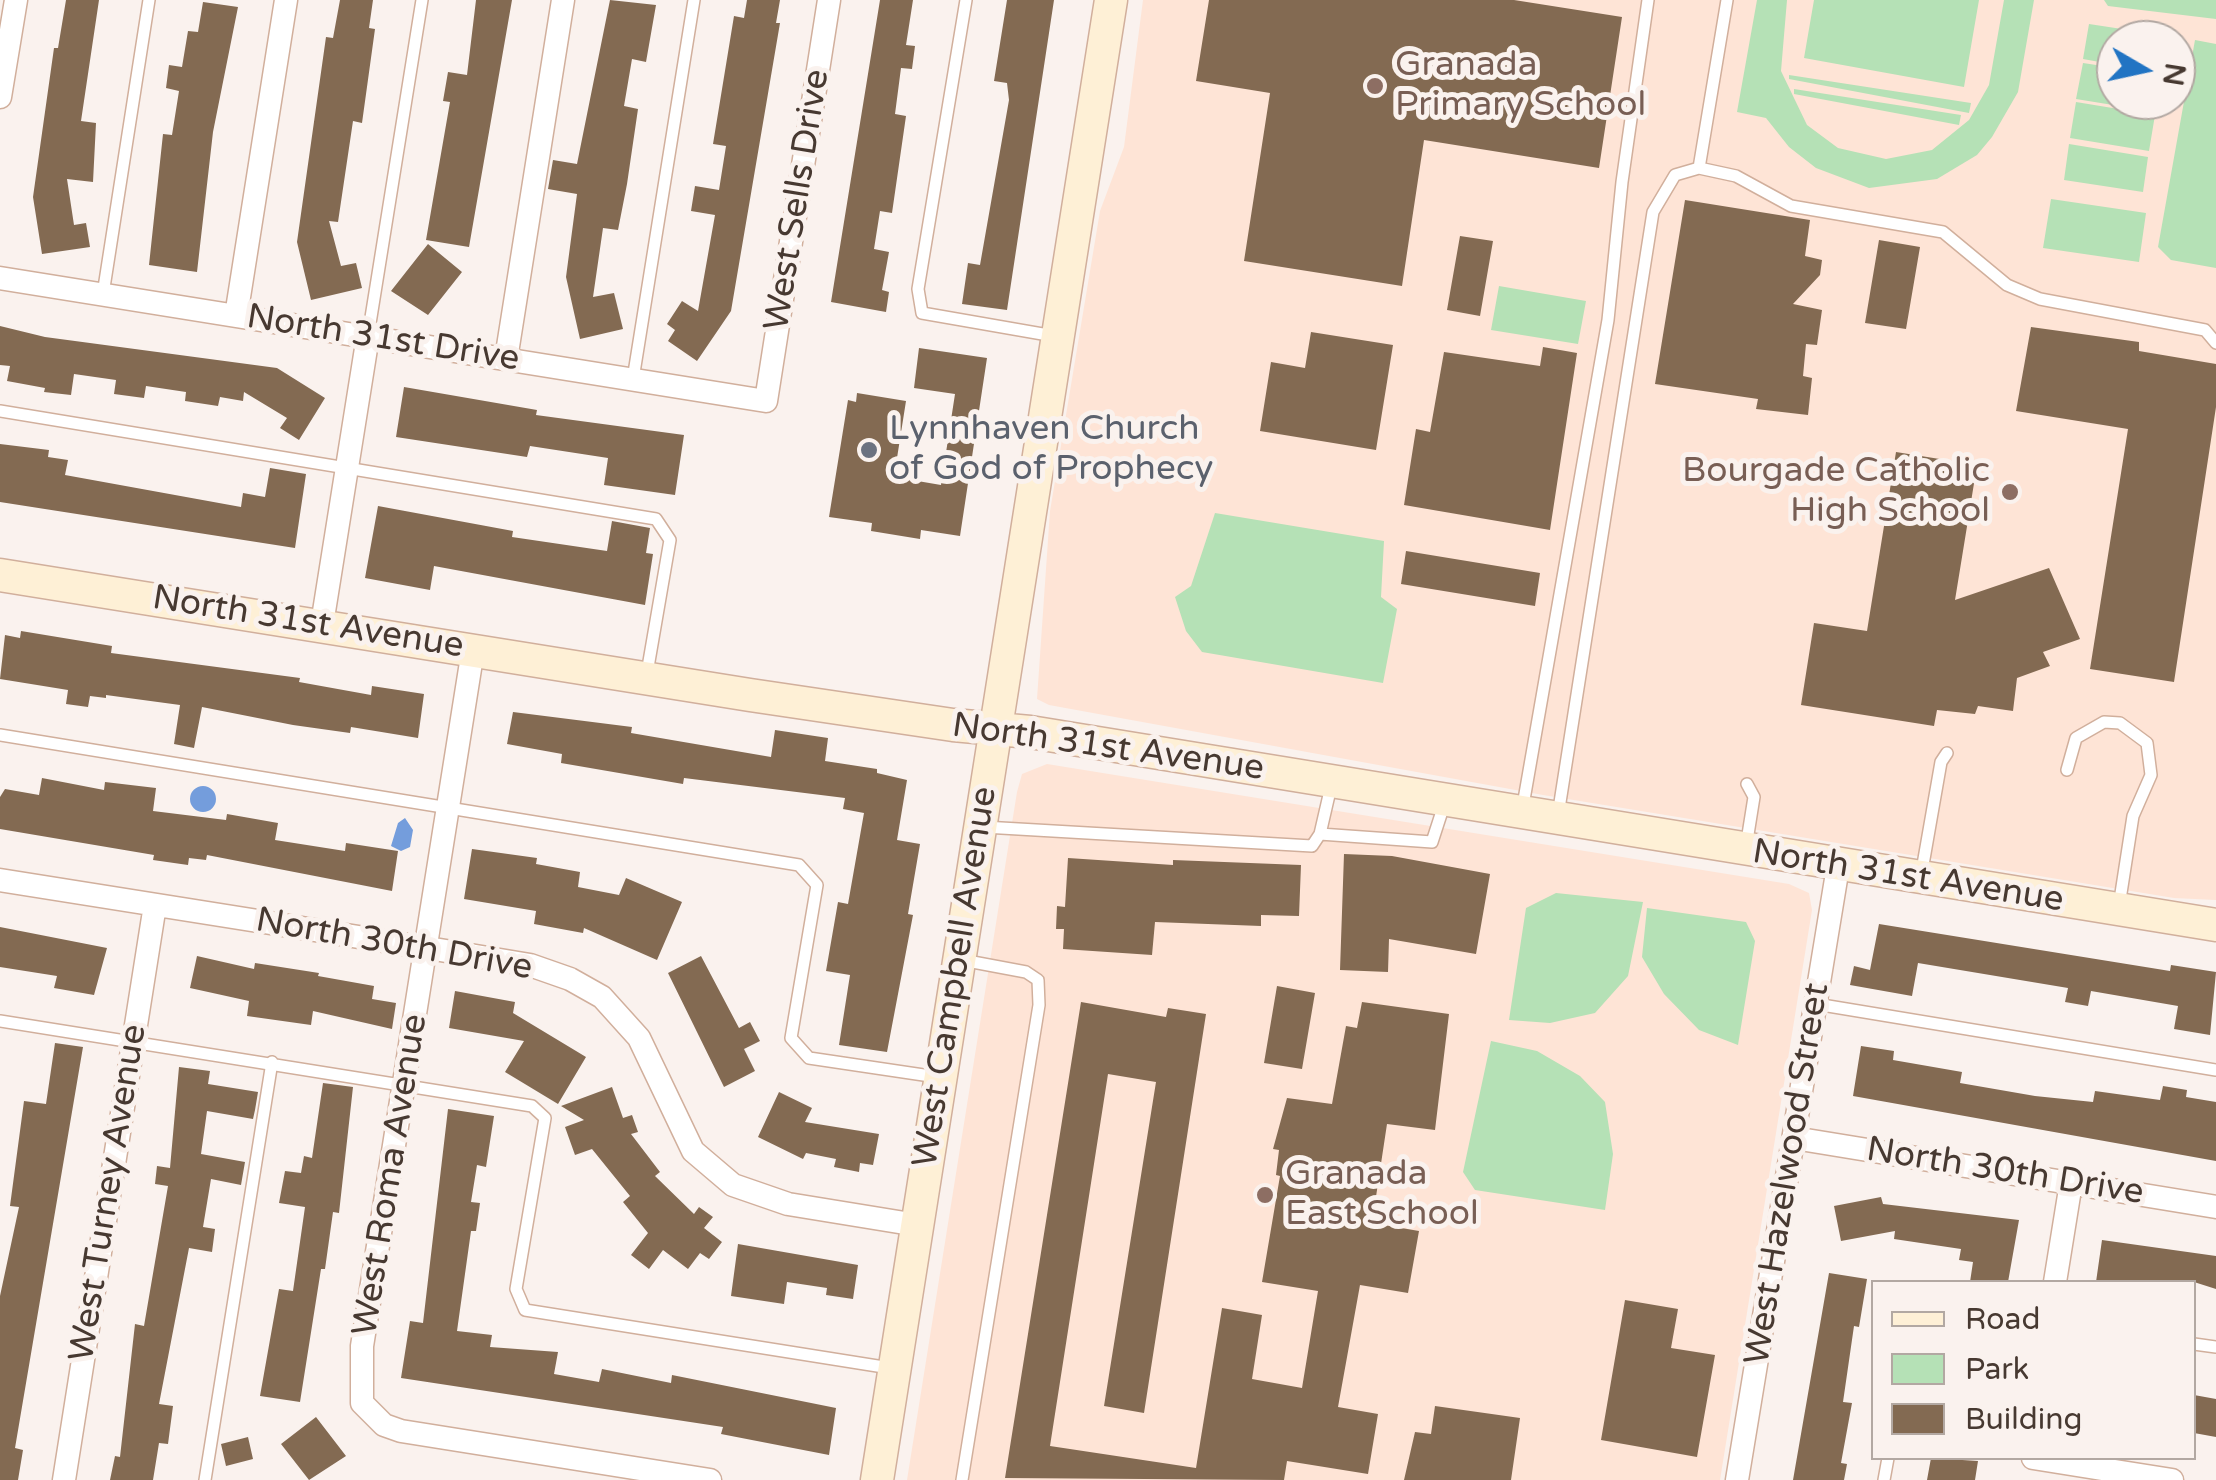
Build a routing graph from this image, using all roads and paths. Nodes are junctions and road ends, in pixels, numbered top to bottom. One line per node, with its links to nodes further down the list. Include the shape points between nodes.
1 (16, 0): 12 (street)
2 (149, 0): 15 (lane)
3 (286, 0): 16 (street)
4 (422, 0): 17 (lane)
5 (563, 0): 20 (street)
6 (694, 0): 21 (lane)
7 (829, 0): 22 (street, West Sells Drive)
8 (966, 0): 18 (lane, via 918,289 922,313)
9 (1111, 0): 18 (street, West Campbell Avenue)
10 (1648, 0): 37 (lane, via 1608,320)
11 (1728, 0): 13 (lane)
12 (0, 96)
13 (1699, 168): 19 (lane, via 1736,176 1791,206 1943,232 2007,285 2040,299 2205,330); 38 (lane, via 1674,175 1654,212)
14 (0, 278): 15 (street, North 31st Drive)
15 (103, 294): 16 (street, North 31st Drive)
16 (236, 316): 17 (street, North 31st Drive)
17 (368, 336): 20 (street, North 31st Drive); 24 (street)
18 (1056, 336): 29 (street, West Campbell Avenue)
19 (2216, 344)
20 (506, 359): 21 (street, North 31st Drive)
21 (633, 379): 22 (street, North 31st Drive)
22 (766, 400)
23 (0, 411): 24 (lane)
24 (346, 469): 26 (street); 28 (lane, via 656,518 670,540)
25 (0, 575): 26 (street, North 31st Avenue)
26 (322, 624): 27 (street, North 31st Avenue)
27 (472, 650): 28 (street, North 31st Avenue); 36 (street, West Roma Avenue)
28 (646, 678): 29 (street, North 31st Avenue)
29 (994, 729): 33 (street, North 31st Avenue); 39 (street, West Campbell Avenue)
30 (0, 734): 36 (lane)
31 (1946, 753): 43 (lane)
32 (2067, 770): 46 (lane, via 2076,738 2104,722 2120,723 2146,742 2150,775 2133,816)
33 (1332, 781): 35 (street, North 31st Avenue); 40 (lane)
34 (1747, 784): 41 (lane, via 1754,797)
35 (1446, 800): 37 (street, North 31st Avenue); 40 (lane, via 1432,842)
36 (450, 805): 48 (street, West Roma Avenue); 55 (lane, via 799,864 817,885 791,1038 809,1058)
37 (1522, 813): 38 (street, North 31st Avenue)
38 (1557, 819): 41 (street, North 31st Avenue)
39 (980, 826): 40 (lane, via 1312,846); 49 (street, West Campbell Avenue)
40 (1320, 834)
41 (1745, 851): 42 (street, North 31st Avenue)
42 (1838, 867): 43 (street, North 31st Avenue); 50 (street, West Hazelwood Street)
43 (1921, 879): 46 (street, North 31st Avenue)
44 (0, 880): 45 (street, North 30th Drive)
45 (155, 906): 48 (street, North 30th Drive); 52 (street, West Turney Avenue)
46 (2118, 912): 47 (street, North 31st Avenue)
47 (2216, 925)
48 (428, 948): 56 (street, West Roma Avenue); 60 (street, North 30th Drive, via 530,966 602,997 639,1038 693,1151 733,1186 788,1204)
49 (959, 960): 55 (street, West Campbell Avenue); 69 (lane, via 1026,972 1038,980 1039,1005)
50 (1816, 1004): 54 (lane); 57 (street, West Hazelwood Street)
51 (0, 1022): 52 (lane)
52 (134, 1040): 53 (lane); 65 (street, West Turney Avenue)
53 (272, 1062): 56 (lane); 66 (lane)
54 (2216, 1070)
55 (941, 1078): 60 (street, West Campbell Avenue)
56 (406, 1083): 62 (lane, via 532,1106 544,1118 516,1288 525,1310); 64 (street, West Roma Avenue, via 362,1346 362,1404 401,1431)
57 (1794, 1138): 58 (street, North 30th Drive); 70 (street, West Hazelwood Street)
58 (2072, 1183): 59 (street, North 30th Drive); 61 (street)
59 (2216, 1206)
60 (917, 1226): 62 (street, West Campbell Avenue)
61 (2055, 1280)
62 (895, 1369): 68 (street, West Campbell Avenue)
63 (2043, 1460): 71 (street)
64 (588, 1471): 67 (street)
65 (64, 1480)
66 (205, 1480)
67 (710, 1480)
68 (877, 1480)
69 (962, 1480)
70 (1737, 1480)
71 (2172, 1480)

